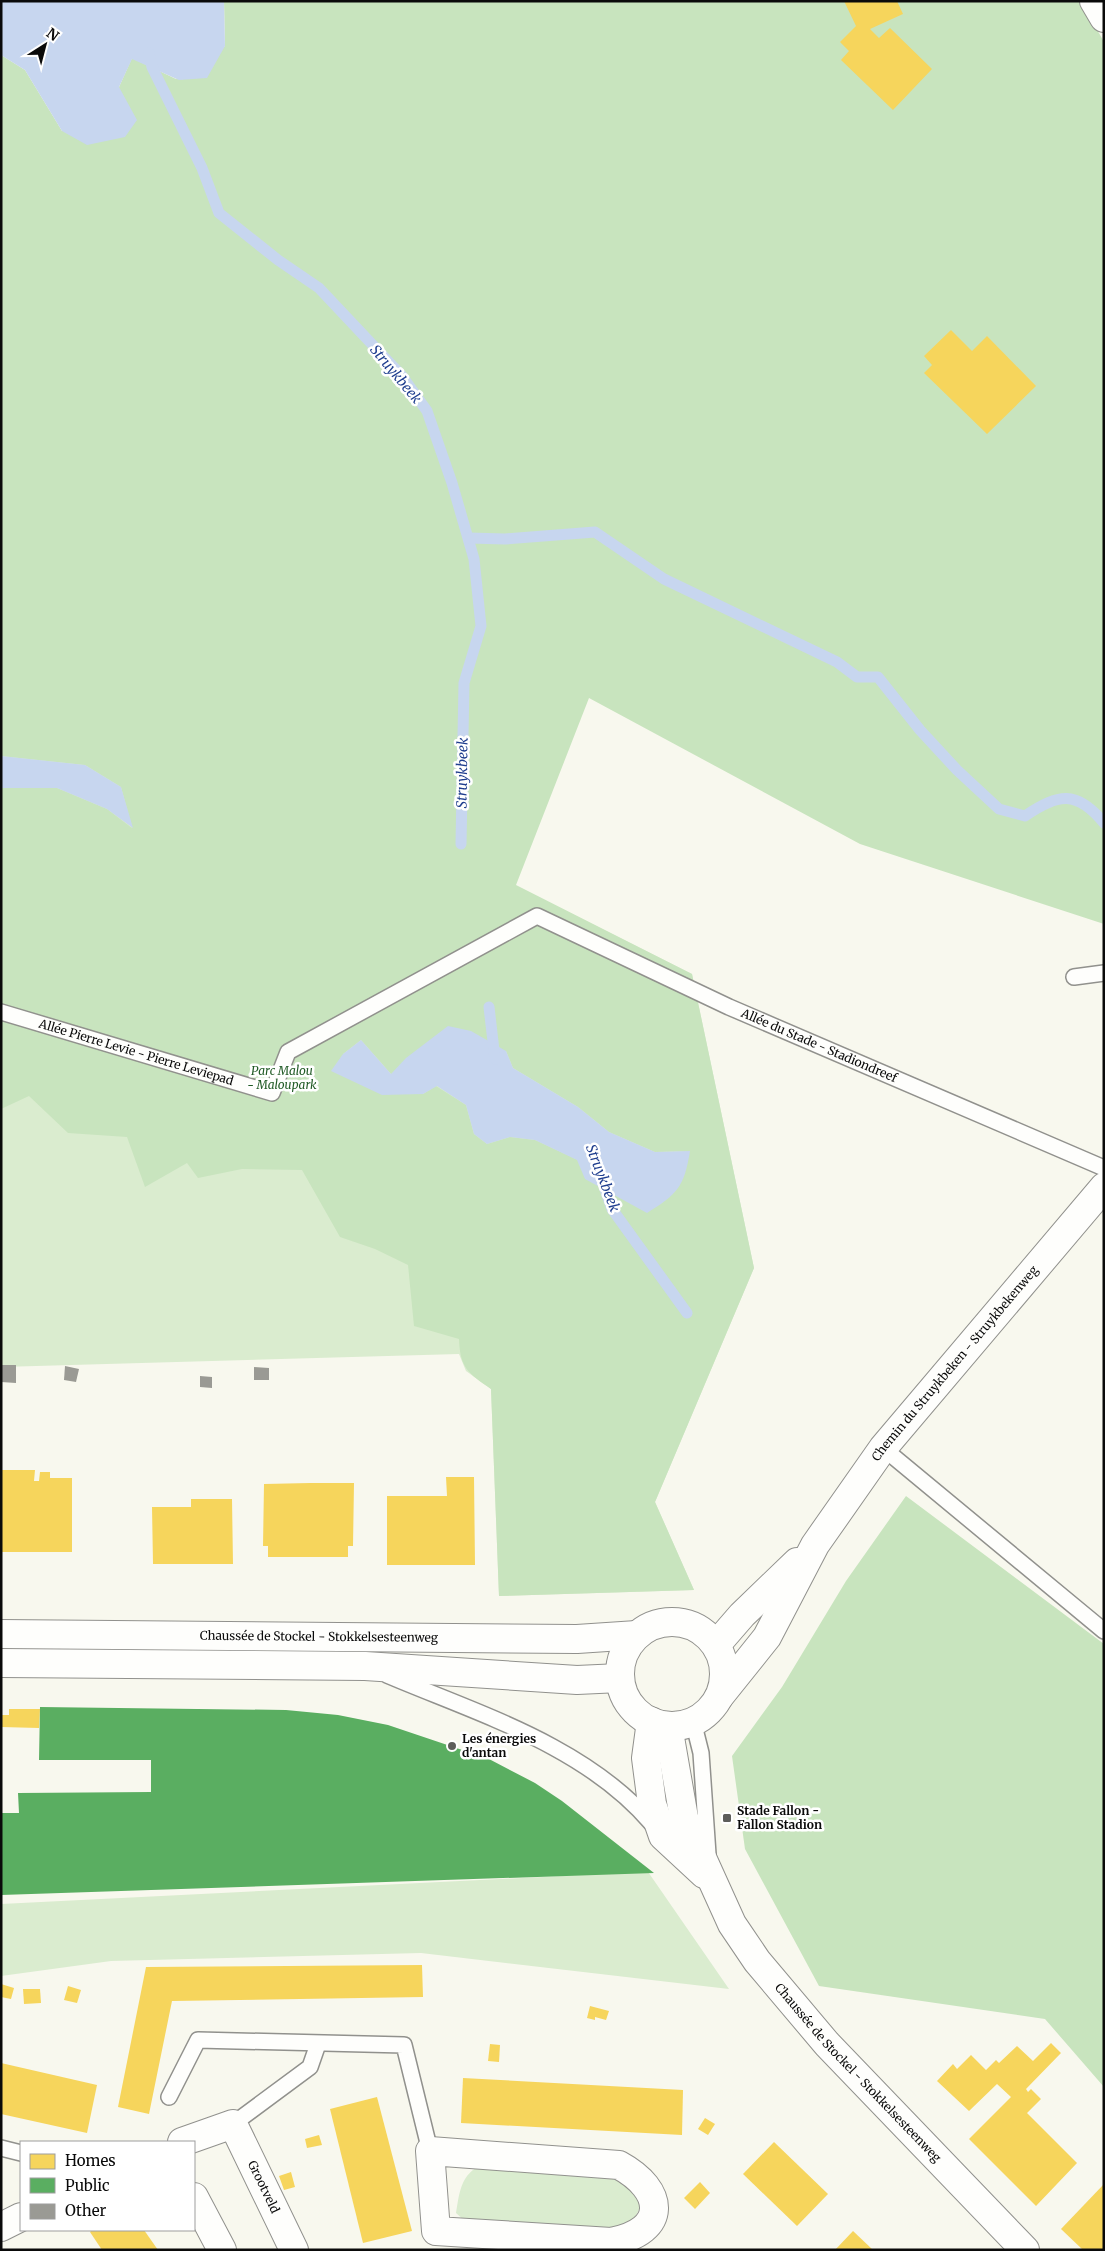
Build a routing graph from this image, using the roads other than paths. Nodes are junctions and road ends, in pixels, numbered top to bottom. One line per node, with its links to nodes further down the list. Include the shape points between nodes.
1 (1094, 1): 2 (street)
2 (1104, 18)
3 (537, 916): 6 (lane, Allée Pierre Levie - Pierre Leviepad, via 288,1052 272,1093); 7 (lane, Allée du Stade - Stadiondreef, via 729,1007)
4 (1104, 973): 5 (lane)
5 (1074, 977)
6 (1, 1012)
7 (1104, 1168)
8 (1104, 1188): 9 (street, Chemin du Struykbeken - Struykbekenweg)
9 (883, 1448): 10 (street, Chemin du Struykbeken - Struykbekenweg); 11 (lane)
10 (814, 1545): 14 (street, Chemin du Struykbeken - Struykbekenweg); 18 (street, Chemin du Struykbeken - Struykbekenweg, via 767,1637)
11 (1104, 1631)
12 (1, 1634): 13 (street, Chaussée de Stockel - Stokkelsesteenweg, via 577,1639)
13 (637, 1635): 14 (street, Chaussée de Stockel - Stokkelsesteenweg, via 656,1624 678,1622 700,1629); 17 (street, Chaussée de Stockel - Stokkelsesteenweg, via 623,1655)
14 (716, 1645): 18 (street, via 723,1662 724,1680)
15 (1, 1663): 16 (street, Chaussée de Stockel - Stokkelsesteenweg)
16 (365, 1666): 17 (street, Chaussée de Stockel - Stokkelsesteenweg, via 577,1680); 20 (lane, Chaussée de Stockel - Stokkelsesteenweg, via 567,1753 634,1802)
17 (620, 1678): 19 (street, via 625,1696 636,1710)
18 (719, 1697): 19 (street, via 708,1712)
19 (671, 1723): 20 (street, Chaussée de Stockel - Stokkelsesteenweg, via 646,1758 652,1804); 21 (street, Chaussée de Stockel - Stokkelsesteenweg, via 684,1818)
20 (663, 1836): 21 (street, Chaussée de Stockel - Stokkelsesteenweg)
21 (711, 1880): 35 (street, Chaussée de Stockel - Stokkelsesteenweg, via 732,1924 757,1961 827,2044)
22 (318, 2044): 23 (lane, via 198,2040); 24 (lane, via 310,2067); 27 (lane, via 404,2045)
23 (169, 2097)
24 (233, 2124): 25 (street); 34 (street, Grootveld)
25 (185, 2141)
26 (1, 2148): 28 (lane)
27 (430, 2151): 32 (street); 32 (street, via 619,2165 636,2174 652,2195 654,2212 647,2226 628,2239 612,2242)
28 (20, 2153)
29 (195, 2199): 33 (street)
30 (20, 2218): 31 (street)
31 (1, 2227)
32 (430, 2240)
33 (222, 2250)
34 (294, 2250)
35 (1025, 2250)

